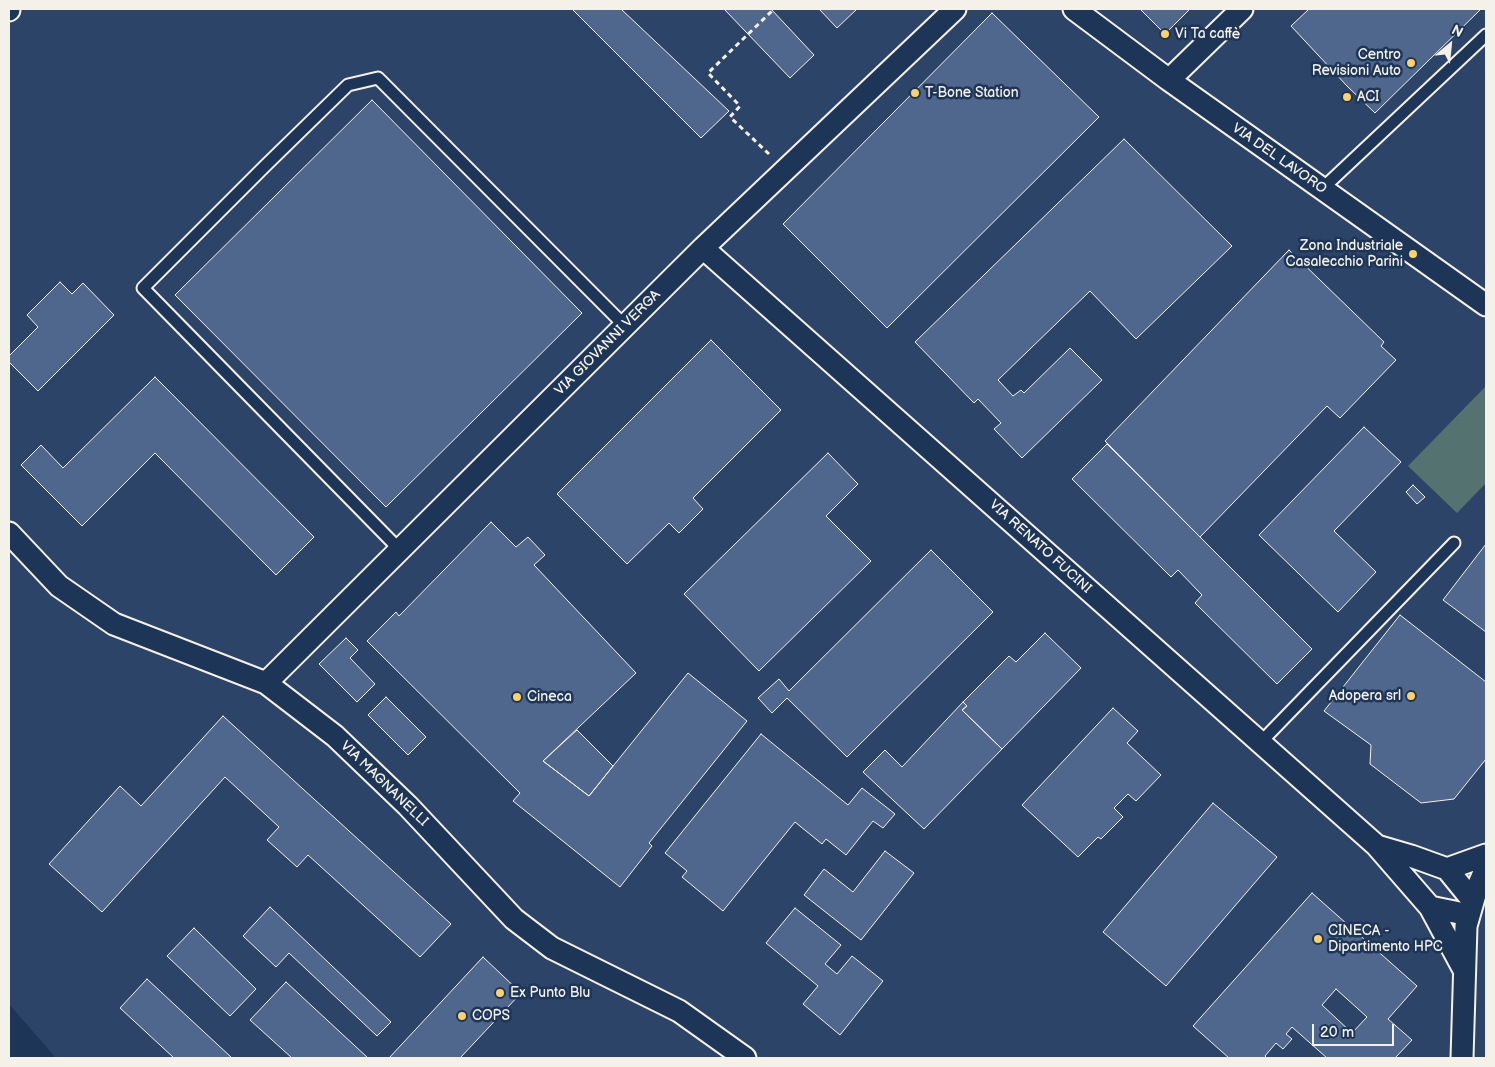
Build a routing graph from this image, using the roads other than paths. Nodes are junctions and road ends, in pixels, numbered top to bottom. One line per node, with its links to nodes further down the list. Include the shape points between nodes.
1 (955, 9): 7 (street, VIA GIOVANNI VERGA)
2 (1074, 9): 5 (street, VIA DEL LAVORO)
3 (1242, 9): 5 (street)
4 (1486, 35): 6 (lane)
5 (1169, 80): 6 (street, VIA DEL LAVORO)
6 (1322, 189): 8 (street, VIA DEL LAVORO)
7 (703, 248): 9 (street, VIA GIOVANNI VERGA); 14 (street, VIA RENATO FUCINI)
8 (1486, 305)
9 (625, 326): 12 (street, VIA GIOVANNI VERGA); 12 (lane, via 378,78 348,85 265,166 143,288)
10 (9, 533): 13 (street, VIA MAGNANELLI, via 59,586 114,624)
11 (1454, 543): 14 (lane)
12 (400, 550): 13 (street, VIA GIOVANNI VERGA)
13 (266, 683): 22 (street, VIA MAGNANELLI, via 355,755 408,806 514,919 552,948 679,1011)
14 (1260, 742): 15 (street, VIA RENATO FUCINI)
15 (1377, 846): 18 (street); 19 (street, VIA RENATO FUCINI)
16 (1486, 855): 18 (street)
17 (1486, 868): 20 (street)
18 (1447, 869): 20 (street)
19 (1430, 907): 20 (street); 21 (street, VIA RENATO FUCINI)
20 (1471, 908): 21 (street, via 1466,926)
21 (1464, 970): 23 (street)
22 (745, 1058)
23 (1462, 1058)

